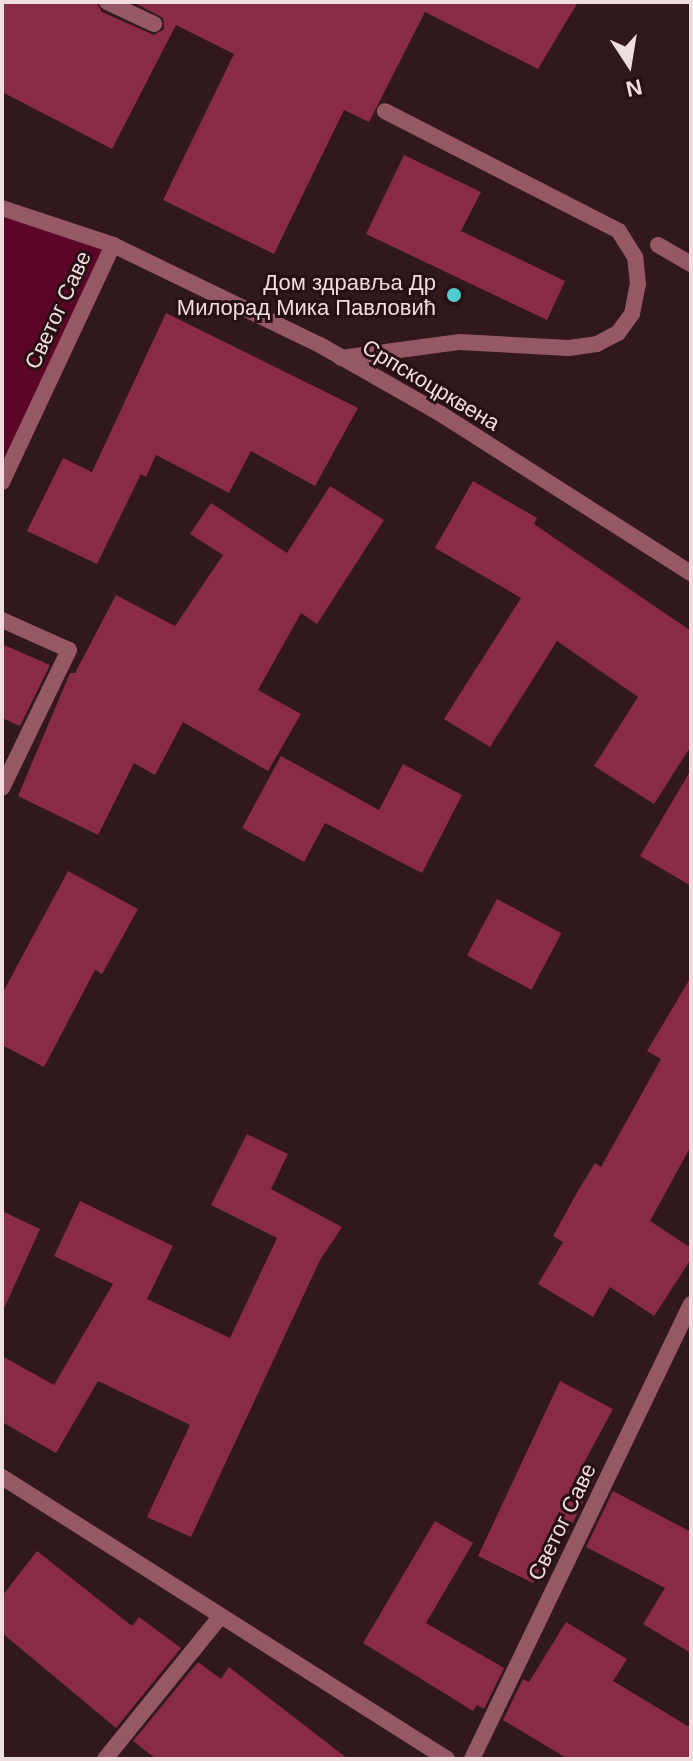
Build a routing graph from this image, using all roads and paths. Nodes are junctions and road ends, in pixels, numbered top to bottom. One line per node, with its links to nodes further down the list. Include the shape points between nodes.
1 (107, 2): 2 (street)
2 (154, 24)
3 (385, 111): 8 (street, via 619,231 635,257 638,284 632,314 618,333 597,344 543,348 460,342)
4 (2, 208): 5 (street, Српскоцрквена)
5 (113, 245): 8 (street, Српскоцрквена); 9 (street, Светог Саве)
6 (658, 245): 7 (street)
7 (691, 264)
8 (341, 358): 10 (street, Српскоцрквена, via 441,414)
9 (2, 482)
10 (691, 573)
11 (2, 620): 12 (street, via 69,650)
12 (2, 788)
13 (691, 1304): 18 (street, Светог Саве)
14 (2, 1477): 15 (street)
15 (221, 1616): 16 (street); 17 (street)
16 (105, 1759)
17 (447, 1759)
18 (472, 1759)

